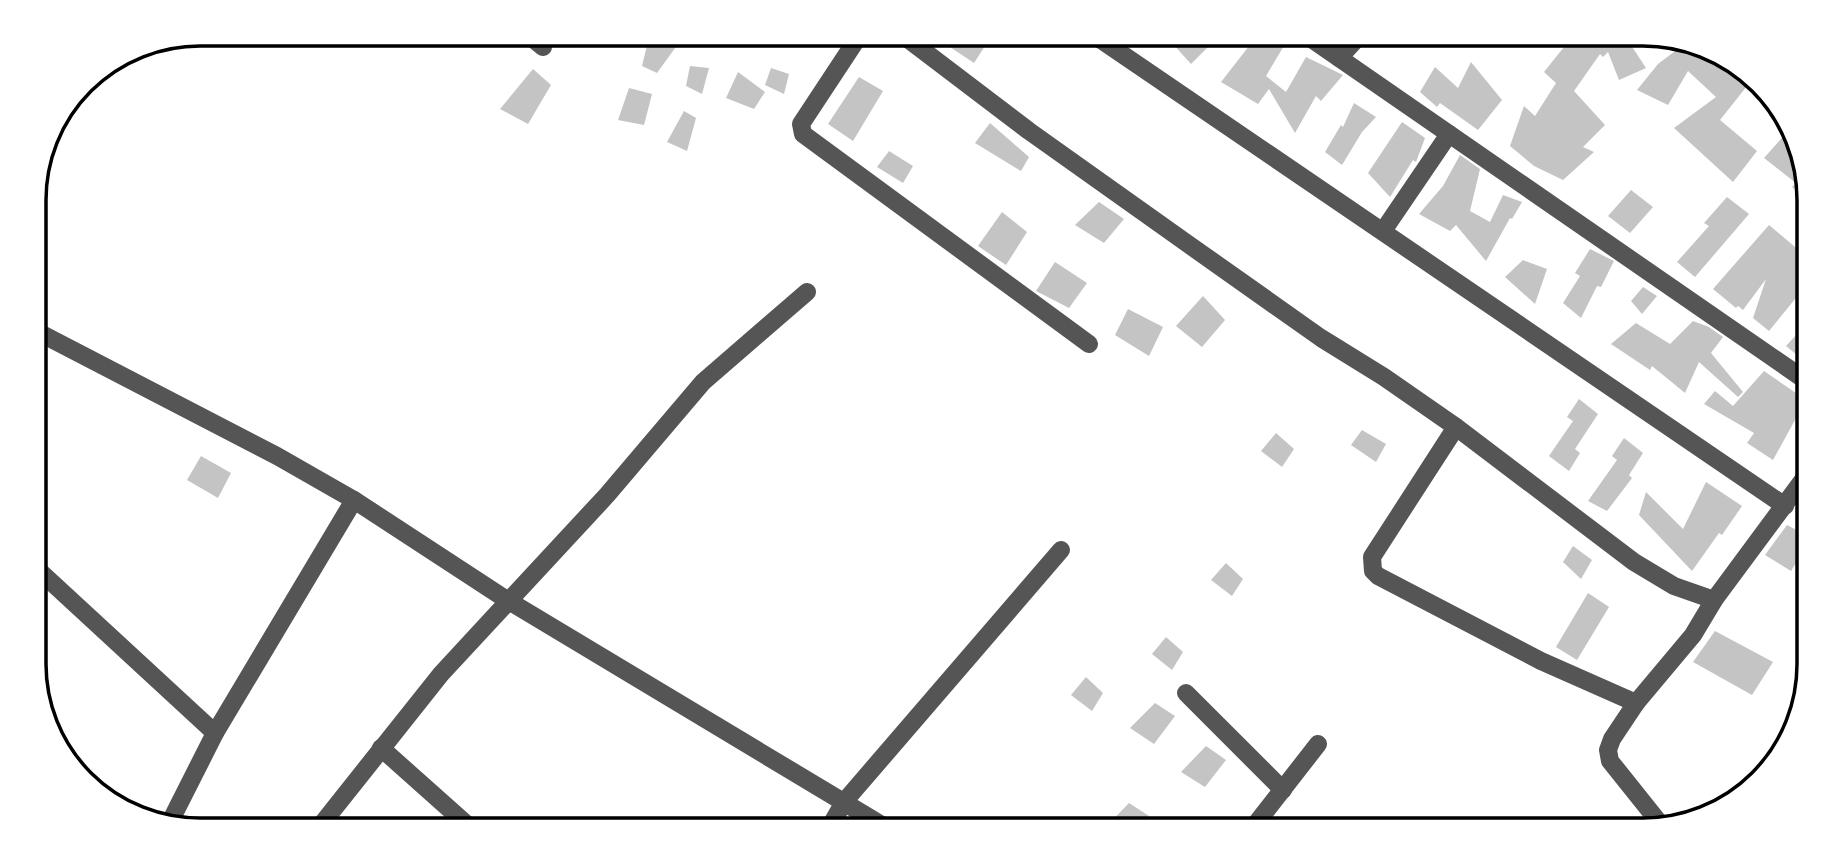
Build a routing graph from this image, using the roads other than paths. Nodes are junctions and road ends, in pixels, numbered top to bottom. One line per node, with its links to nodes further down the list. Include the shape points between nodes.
1 (852, 46): 11 (street, via 801,124 803,134)
2 (917, 46): 13 (street, via 1188,244)
3 (1110, 46): 8 (street)
4 (1322, 46): 6 (street)
5 (1350, 46): 6 (street)
6 (1339, 58): 7 (street)
7 (1449, 134): 8 (street); 12 (street)
8 (1383, 231): 16 (street)
9 (807, 292): 19 (street, via 703,382 607,495)
10 (46, 336): 15 (street)
11 (1089, 344)
12 (1797, 374)
13 (1456, 427): 20 (street, via 1658,579); 22 (street, via 1372,557 1373,571 1541,661)
14 (1797, 489): 16 (street)
15 (354, 500): 19 (street); 23 (street)
16 (1785, 506): 20 (street)
17 (1060, 550): 27 (street)
18 (46, 577): 23 (street)
19 (507, 600): 25 (street); 27 (street)
20 (1714, 600): 22 (street, via 1679,654)
21 (1186, 693): 26 (street)
22 (1636, 704): 30 (street, via 1608,750 1610,761)
23 (215, 733): 28 (street)
24 (1318, 744): 26 (street)
25 (381, 748): 31 (street); 32 (street)
26 (1283, 790): 29 (street)
27 (844, 802): 33 (street); 34 (street)
28 (174, 815)
29 (1261, 817)
30 (1655, 817)
31 (326, 818)
32 (459, 818)
33 (835, 818)
34 (870, 818)

